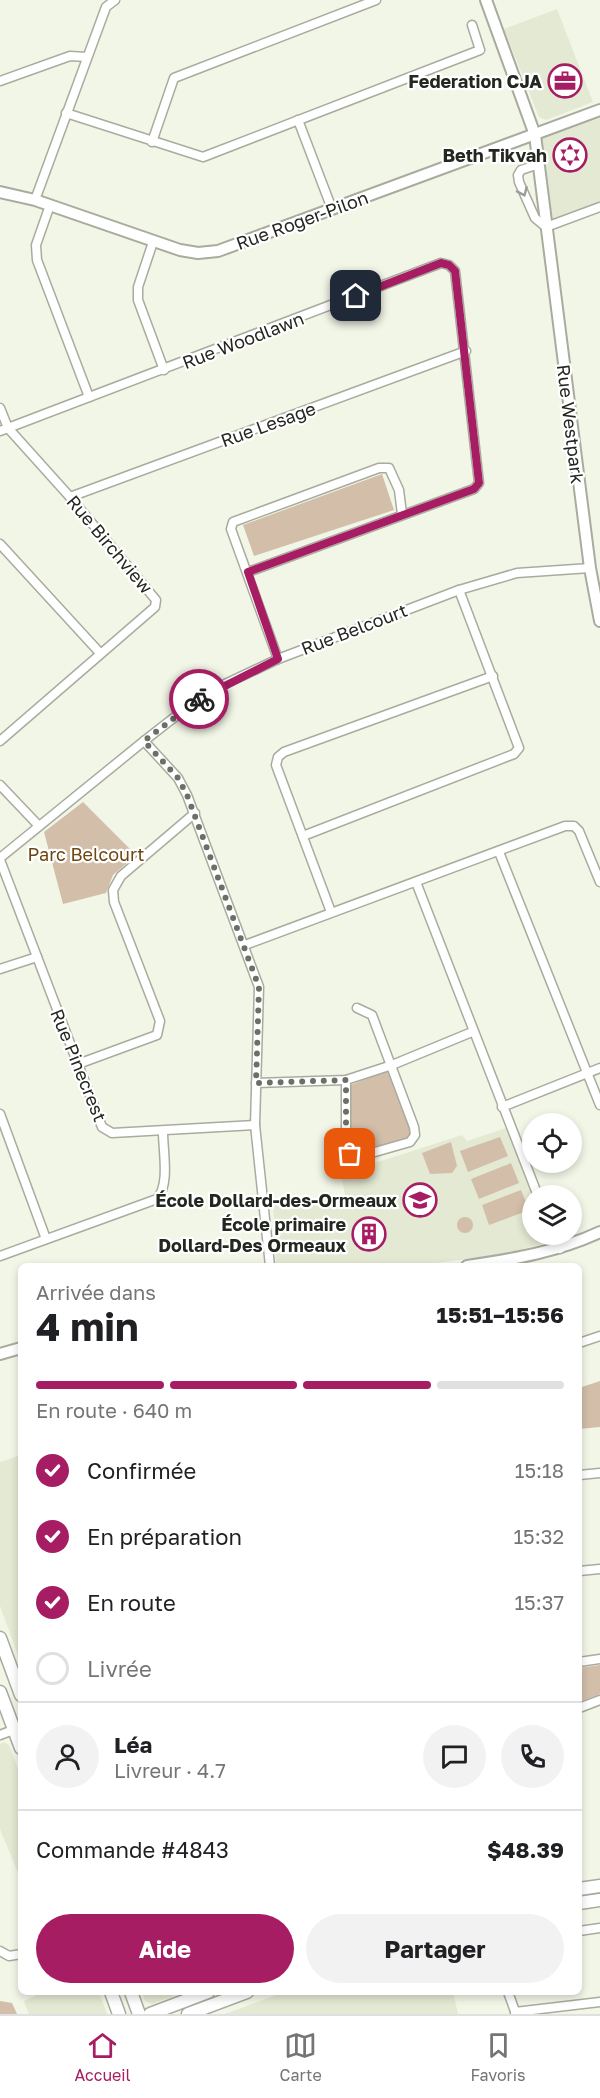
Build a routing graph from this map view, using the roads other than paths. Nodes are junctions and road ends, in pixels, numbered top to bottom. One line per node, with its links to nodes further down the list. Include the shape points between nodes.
1 (115, 0): 5 (street, via 106,7)
2 (376, 0): 11 (street, via 174,78)
3 (486, 0): 10 (street, Rue Westpark)
4 (471, 25): 9 (street, via 480,50)
5 (87, 57): 6 (street, via 70,56); 8 (street)
6 (0, 81)
7 (600, 110): 10 (street, Rue Roger-Pilon)
8 (66, 113): 11 (street); 14 (street)
9 (298, 120): 11 (street, via 203,157); 17 (street)
10 (535, 135): 12 (street, Rue Westpark); 17 (street, Rue Roger-Pilon)
11 (152, 142)
12 (539, 164): 18 (street, Rue Westpark); 18 (street, Rue Westpark, one-way to 18, via 521,170 519,182 535,218)
13 (0, 192): 14 (street, Rue Roger-Pilon)
14 (35, 200): 15 (street, Rue Roger-Pilon)
15 (50, 205): 19 (street, Rue Roger-Pilon); 22 (street, via 36,245 36,260)
16 (600, 207): 18 (street)
17 (332, 209): 19 (street, Rue Roger-Pilon, via 218,251 198,253)
18 (546, 227): 28 (street, Rue Westpark)
19 (153, 242): 21 (street, via 138,287 138,300)
20 (466, 351): 21 (street, Rue Woodlawn, via 455,271 441,263); 25 (street, Rue Lesage); 26 (street, Rue Woodlawn, via 479,483 474,489)
21 (164, 370): 22 (street, Rue Woodlawn)
22 (89, 397): 24 (street, Rue Woodlawn)
23 (0, 408): 24 (street, Rue Birchview)
24 (4, 430): 25 (street, Rue Birchview)
25 (70, 497): 32 (street, Rue Birchview, via 156,600 155,607)
26 (402, 514): 29 (street, Rue Woodlawn); 29 (street, via 394,475 389,468 379,468 233,522 231,529)
27 (0, 544): 32 (street)
28 (590, 568): 30 (street, Rue Belcourt, via 517,573); 31 (street, Rue Westpark)
29 (248, 572): 33 (street)
30 (459, 590): 33 (street, Rue Belcourt); 34 (street)
31 (600, 621)
32 (100, 653): 35 (street, Rue Birchview)
33 (278, 659): 36 (street, Rue Belcourt, via 194,702)
34 (493, 676): 40 (street, via 518,740 519,748 514,754); 40 (street, via 278,757 276,765)
35 (0, 741)
36 (144, 741): 38 (street, via 178,778); 39 (street, Rue Belcourt)
37 (0, 785): 39 (street)
38 (195, 813): 46 (street); 51 (street, via 121,876 113,890 114,902 160,1022 157,1035)
39 (39, 826): 42 (street, Rue Belcourt)
40 (303, 836): 45 (street)
41 (499, 852): 43 (street); 44 (street, via 574,826); 54 (street)
42 (0, 859): 47 (street, Rue Pinecrest)
43 (416, 882): 45 (street); 50 (street)
44 (600, 882)
45 (331, 912): 46 (street)
46 (245, 945): 56 (street, via 259,987)
47 (37, 957): 48 (street); 51 (street, Rue Pinecrest)
48 (0, 969)
49 (357, 1008): 52 (street, via 372,1015)
50 (472, 1032): 52 (street); 58 (street)
51 (78, 1064): 61 (street, Rue Pinecrest, via 102,1127 112,1133)
52 (392, 1065): 55 (street); 55 (street, via 415,1135 410,1142 359,1159 350,1154 346,1142)
53 (600, 1068): 54 (street)
54 (588, 1074): 57 (street); 58 (street)
55 (346, 1080): 56 (street)
56 (256, 1083): 60 (street)
57 (600, 1105)
58 (502, 1107): 62 (street)
59 (0, 1114): 64 (street)
60 (255, 1125): 61 (street, Rue Pinecrest); 68 (street)
61 (163, 1132): 64 (street, via 164,1184 156,1199)
62 (534, 1185)
63 (600, 1232): 66 (street)
64 (46, 1239): 67 (street)
65 (558, 1245): 66 (street)
66 (560, 1249): 69 (street)
67 (0, 1256)
68 (270, 1263)
69 (490, 1263)
70 (600, 1336): 71 (street)
71 (582, 1341)
72 (18, 1349): 73 (street)
73 (0, 1354)
74 (600, 1473): 75 (street)
75 (582, 1475)
76 (600, 1569): 77 (street)
77 (582, 1571)
78 (0, 1638): 81 (main road)
79 (600, 1659): 80 (street)
80 (582, 1662)
81 (18, 1687)
82 (0, 1692): 85 (main road)
83 (600, 1700): 84 (street)
84 (582, 1707)
85 (18, 1728): 86 (street)
86 (0, 1735)
87 (600, 1886): 88 (main road)
88 (582, 1889)
89 (600, 1900): 90 (main road)
90 (582, 1903)
91 (600, 1928): 92 (street)
92 (582, 1931)
93 (0, 1951): 94 (street, via 9,1956)
94 (18, 1954)
95 (112, 1995): 102 (main road)
96 (132, 1995): 103 (main road)
97 (200, 1995): 104 (main road)
98 (239, 1995): 105 (main road)
99 (509, 1995): 101 (street)
100 (600, 2002): 101 (street)
101 (515, 2013)
102 (119, 2014)
103 (139, 2014)
104 (150, 2014)
105 (188, 2014)

